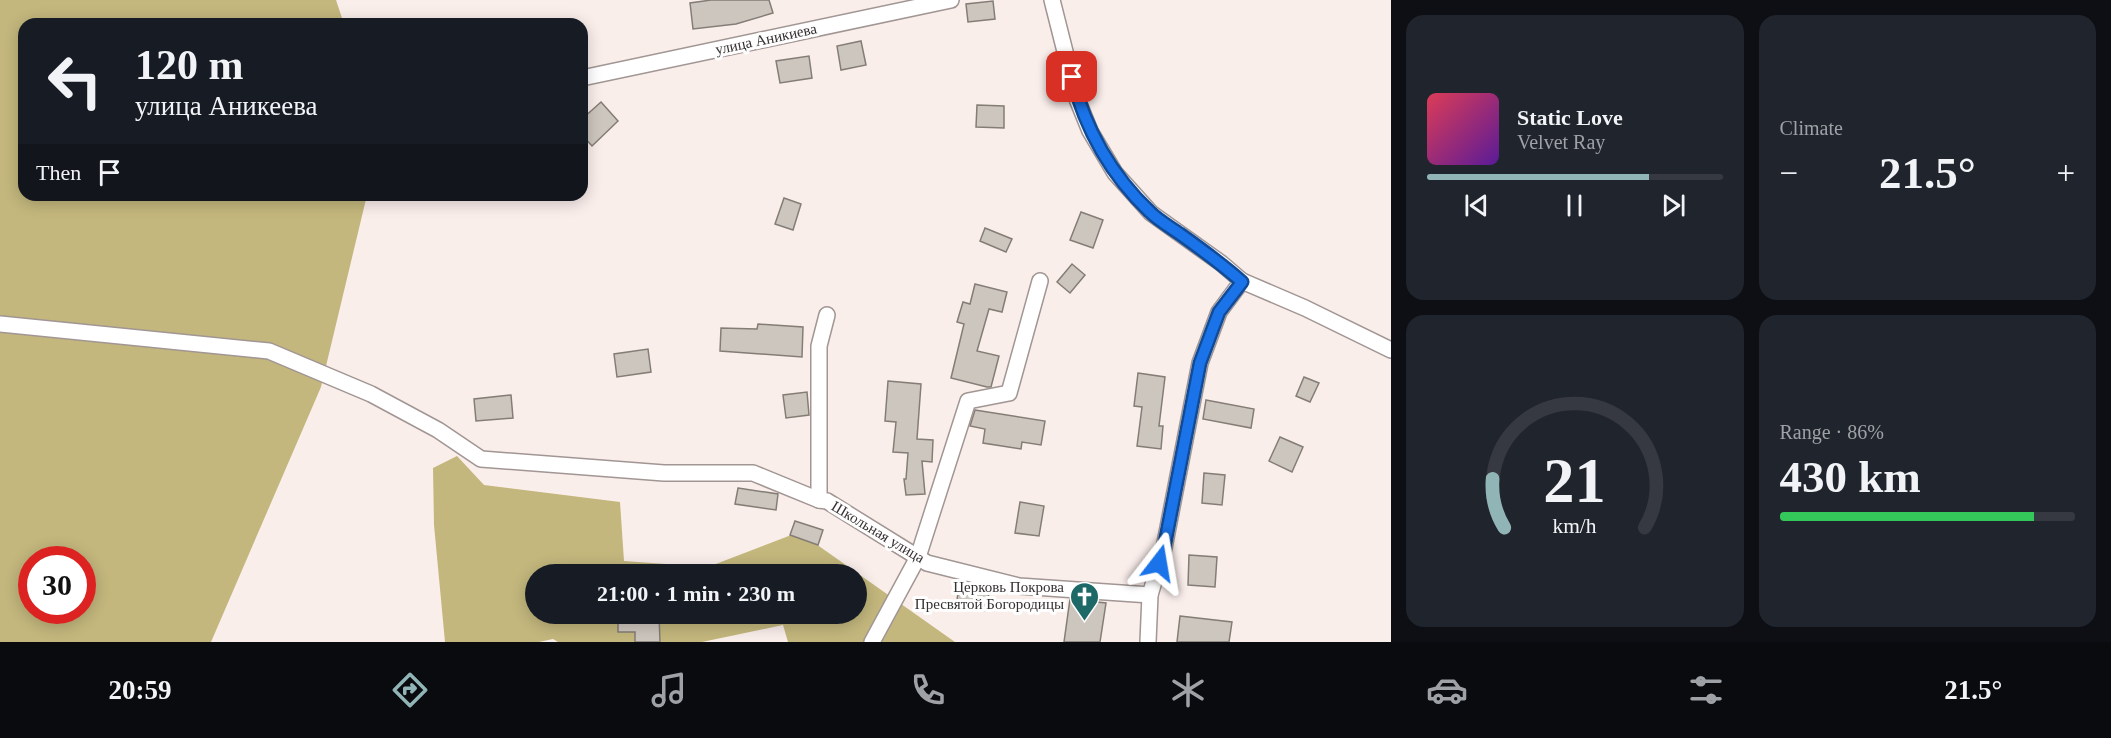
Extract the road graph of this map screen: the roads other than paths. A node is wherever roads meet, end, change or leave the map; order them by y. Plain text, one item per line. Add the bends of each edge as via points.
1 (951, 0) edge
2 (1054, 3) edge
3 (588, 77) edge
4 (1040, 281) dead end
5 (1242, 282) junction
6 (827, 315) dead end
7 (0, 324) edge
8 (1391, 350) edge
9 (819, 500) junction
10 (918, 558) junction
11 (1150, 595) junction
12 (872, 642) edge
13 (1148, 642) edge

1 - 3 street, улица Аникиева
2 - 5 street via 1077,99 1090,131 1115,173 1151,213
4 - 10 street via 1009,393 968,401
5 - 8 street
5 - 11 street via 1219,312 1200,363 1164,548
6 - 9 street via 819,346
7 - 9 street, Школьная улица via 269,351 371,394 438,430 481,459 664,473 753,473
9 - 10 street, Школьная улица via 827,501
10 - 11 street, Школьная улица via 1019,586
10 - 12 street
11 - 13 street

